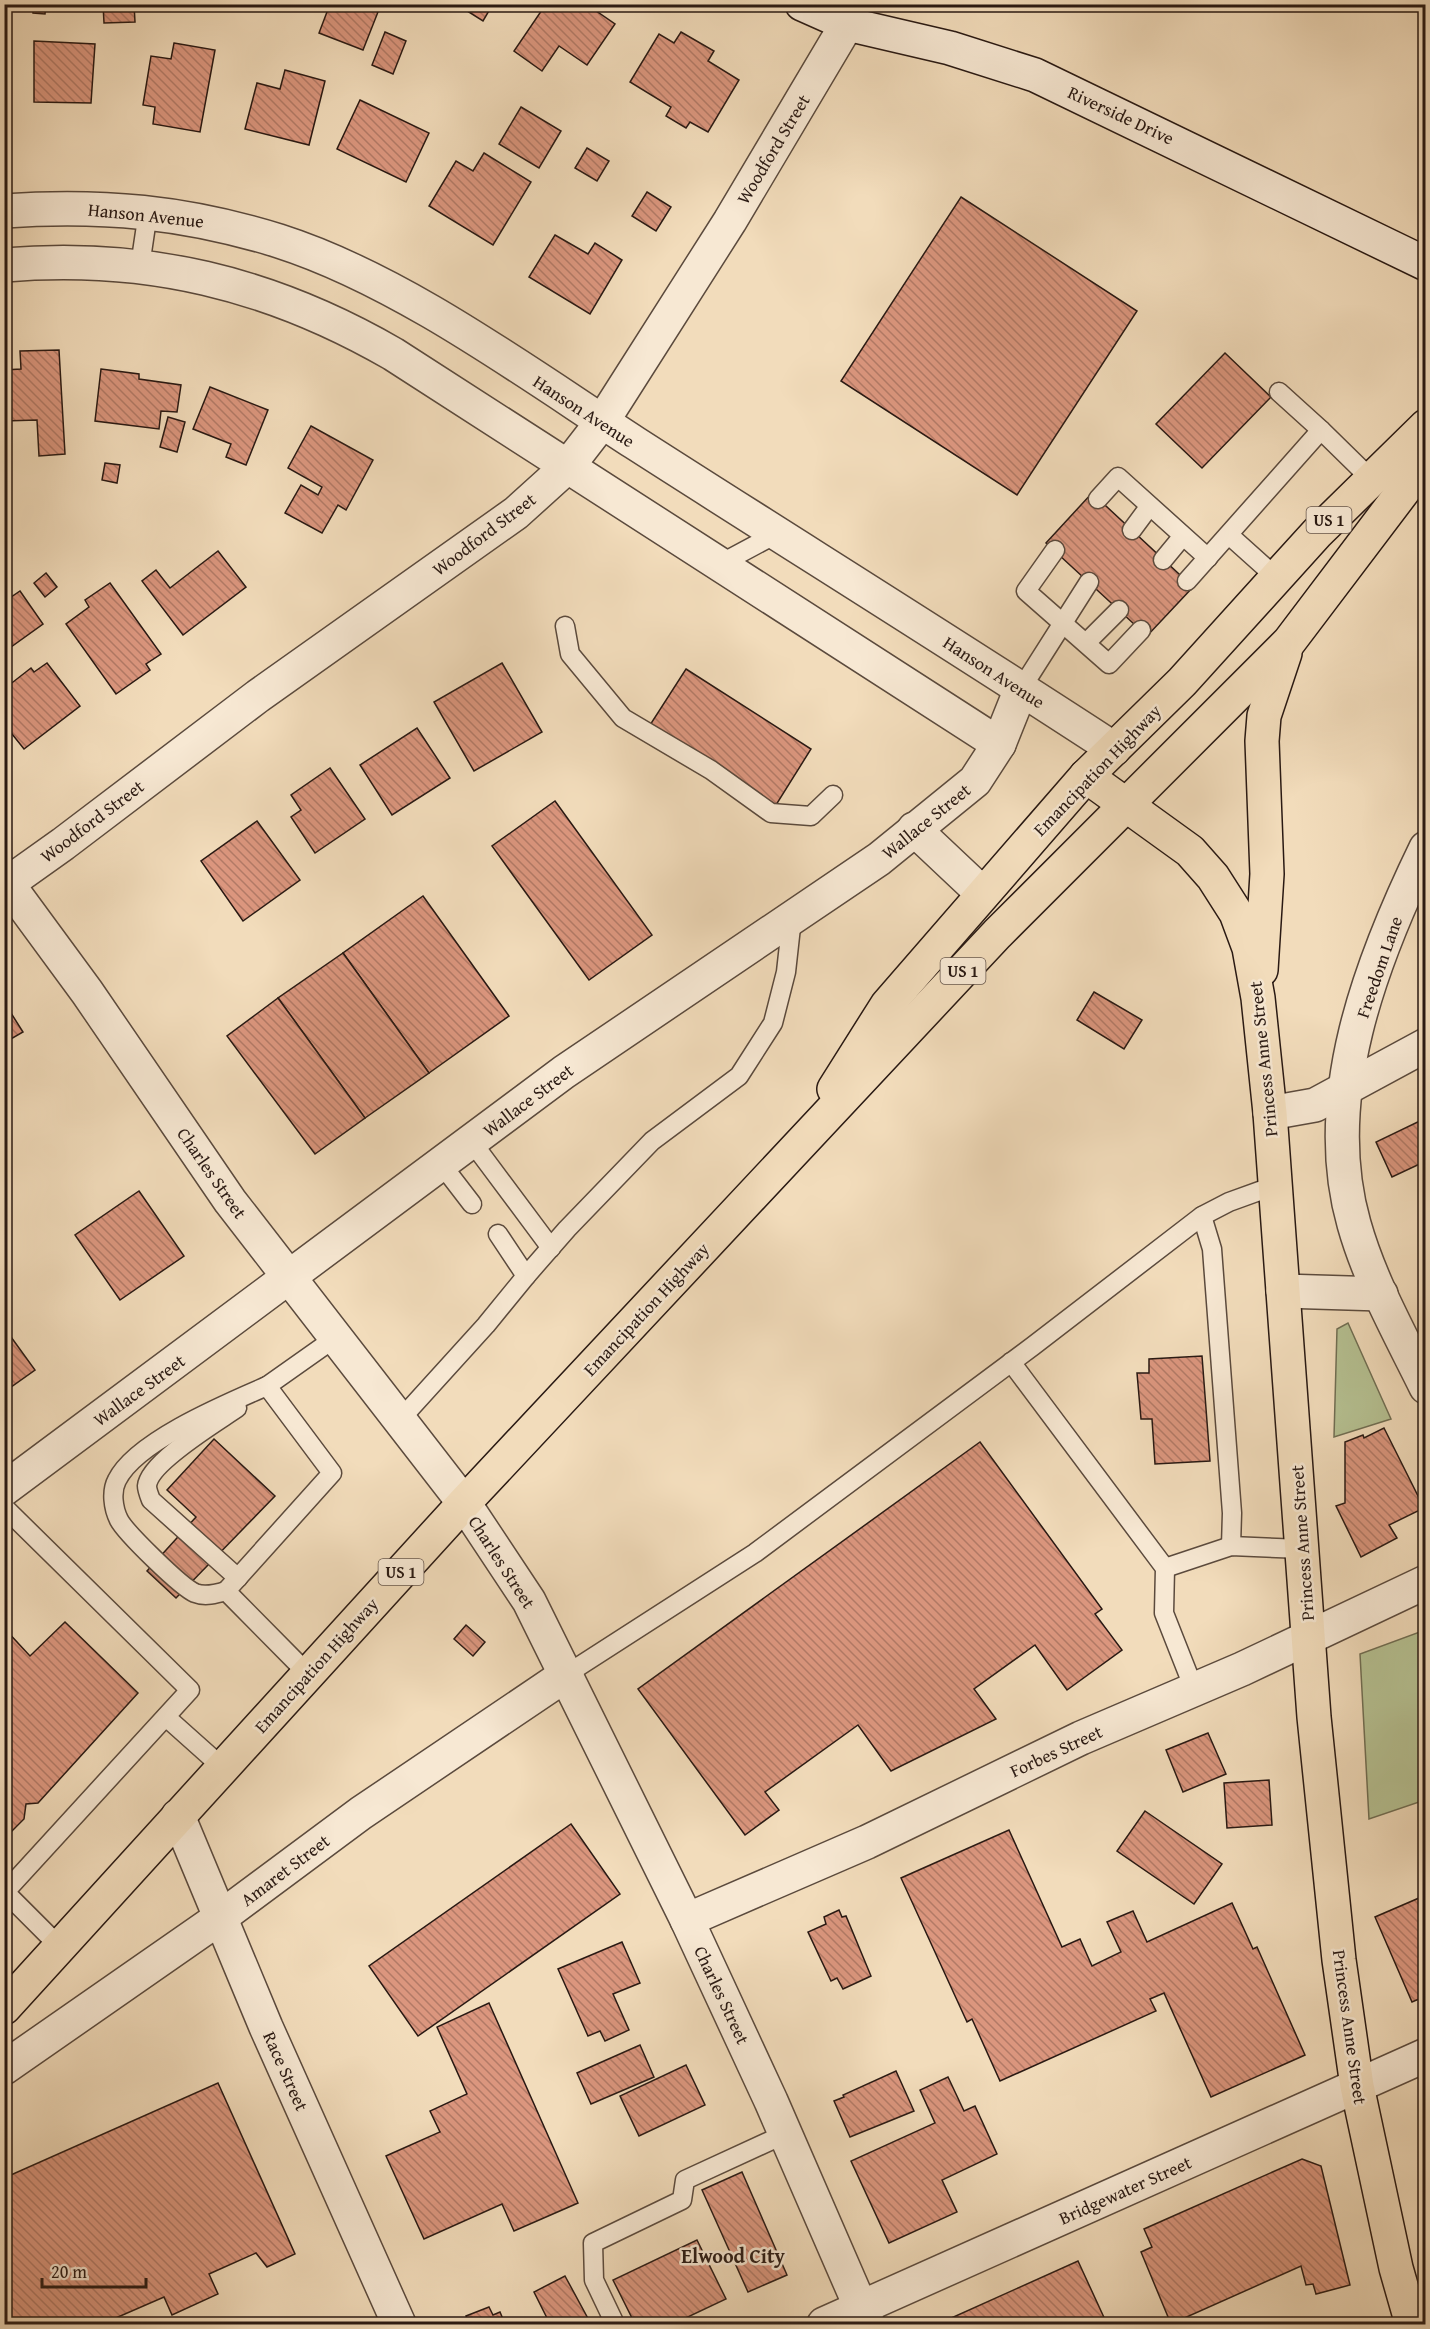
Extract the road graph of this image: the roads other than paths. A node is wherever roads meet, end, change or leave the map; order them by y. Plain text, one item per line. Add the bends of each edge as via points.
1 (802, 4) edge
2 (847, 24) junction
3 (4, 211) edge
4 (148, 212) junction
5 (1425, 264) edge
6 (4, 265) edge
7 (140, 266) junction
8 (1279, 392) dead end
9 (602, 422) junction
10 (1425, 426) edge
11 (1321, 430) junction
12 (1425, 460) edge
13 (568, 466) junction
14 (1370, 478) junction
15 (1098, 499) dead end
16 (1149, 507) junction
17 (1132, 530) dead end
18 (776, 534) junction
19 (1229, 535) junction
20 (1182, 537) junction
21 (1055, 550) dead end
22 (1208, 558) junction
23 (1163, 560) dead end
24 (720, 564) junction
25 (1277, 578) junction
26 (1187, 581) dead end
27 (1089, 582) dead end
28 (1119, 610) dead end
29 (1063, 625) junction
30 (566, 626) dead end
31 (1141, 630) dead end
32 (1289, 642) junction
33 (1086, 643) junction
34 (1021, 689) junction
35 (999, 744) junction
36 (1114, 749) junction
37 (1086, 776) junction
38 (833, 795) dead end
39 (1127, 804) junction
40 (914, 829) junction
41 (1425, 848) edge
42 (6, 883) edge
43 (983, 894) junction
44 (792, 918) junction
45 (1258, 998) junction
46 (1425, 1045) edge
47 (1344, 1090) junction
48 (1270, 1113) junction
49 (472, 1142) junction
50 (803, 1142) junction
51 (442, 1165) junction
52 (1276, 1185) junction
53 (472, 1204) dead end
54 (1202, 1216) junction
55 (498, 1234) dead end
56 (551, 1248) junction
57 (526, 1276) junction
58 (290, 1279) junction
59 (1283, 1292) junction
60 (1381, 1294) junction
61 (335, 1338) junction
62 (1011, 1362) junction
63 (267, 1386) junction
64 (1425, 1387) edge
65 (398, 1422) junction
66 (4, 1489) edge
67 (464, 1503) junction
68 (4, 1508) edge
69 (1231, 1546) junction
70 (1302, 1549) junction
71 (1165, 1568) junction
72 (1425, 1582) edge
73 (232, 1584) junction
74 (1309, 1637) junction
75 (308, 1674) junction
76 (567, 1674) junction
77 (1194, 1689) junction
78 (166, 1717) junction
79 (222, 1767) junction
80 (178, 1816) junction
81 (221, 1917) junction
82 (687, 1920) junction
83 (60, 1947) junction
84 (4, 2008) edge
85 (1425, 2055) edge
86 (4, 2068) edge
87 (1357, 2086) junction
88 (785, 2134) junction
89 (864, 2316) edge
90 (399, 2325) edge
91 (615, 2325) edge
92 (824, 2325) edge
93 (1412, 2325) edge

1 - 2 street, Riverside Drive
2 - 5 street, Riverside Drive via 950,48 1035,75
2 - 9 street, Woodford Street via 730,221
3 - 4 street, Hanson Avenue via 66,207
4 - 7 lane
4 - 9 street, Hanson Avenue via 207,221 273,239 360,275 442,320
6 - 7 street
7 - 13 street via 222,280 321,315 393,354
8 - 11 lane
9 - 13 street, Woodford Street
9 - 18 street, Hanson Avenue
10 - 14 main road, Emancipation Highway / US 1
11 - 14 lane
11 - 19 lane
12 - 32 main road, Emancipation Highway / US 1
13 - 24 street
13 - 42 street, Woodford Street via 516,513 258,696
14 - 25 main road, Emancipation Highway / US 1
15 - 16 lane via 1118,477
16 - 17 lane
16 - 20 lane
18 - 24 lane
18 - 34 street, Hanson Avenue
19 - 22 lane
19 - 25 lane
20 - 22 lane
20 - 23 lane
21 - 29 lane via 1026,591
22 - 26 lane
24 - 35 street
25 - 36 main road, Emancipation Highway / US 1
27 - 29 lane
28 - 33 lane
29 - 33 lane
29 - 34 lane
30 - 38 lane via 570,654 623,718 711,770 771,813 811,816
31 - 33 lane via 1109,664
32 - 39 main road, Emancipation Highway / US 1
32 - 45 main road via 1264,716 1267,874
34 - 35 street, Wallace Street
34 - 36 street, Hanson Avenue
35 - 40 street, Wallace Street via 975,780
36 - 37 main road, Emancipation Highway / US 1
37 - 39 main road
37 - 43 main road, Emancipation Highway / US 1
39 - 45 main road, Princess Anne Street via 1190,851 1213,877 1236,913 1249,948
39 - 50 main road, Emancipation Highway / US 1 via 997,934
40 - 43 street
40 - 44 street, Wallace Street via 879,859
41 - 47 street, Freedom Lane via 1380,956 1350,1053
42 - 58 street, Charles Street via 87,992 230,1201
43 - 50 main road, Emancipation Highway / US 1 via 887,1005
44 - 49 street, Wallace Street via 564,1072
44 - 56 lane via 786,972 773,1023 739,1076 652,1141
45 - 48 main road, Princess Anne Street
46 - 47 street
47 - 48 street via 1315,1105
47 - 60 street, Freedom Lane via 1343,1166 1351,1211 1367,1265
48 - 52 main road, Princess Anne Street
49 - 51 street, Wallace Street
49 - 56 lane
50 - 67 main road, Emancipation Highway / US 1
51 - 53 lane
51 - 58 street, Wallace Street
52 - 54 lane
52 - 59 main road, Princess Anne Street
54 - 62 lane
54 - 69 lane via 1212,1249 1232,1513
55 - 57 lane
56 - 57 lane
57 - 65 lane
58 - 61 street, Charles Street
58 - 66 street, Wallace Street
59 - 60 street
59 - 70 main road, Princess Anne Street
60 - 64 street, Freedom Lane
61 - 63 lane
61 - 65 street, Charles Street
62 - 71 lane
62 - 76 lane via 755,1552
63 - 73 lane via 332,1473
63 - 73 lane via 164,1461 147,1486 151,1500
63 - 73 lane via 190,1420 130,1462 115,1486 118,1519 136,1541 195,1593 215,1594
65 - 67 street, Charles Street
67 - 75 main road, Emancipation Highway / US 1
67 - 76 street, Charles Street via 529,1601
68 - 78 lane via 190,1690
69 - 70 lane
69 - 71 lane
70 - 74 main road, Princess Anne Street
71 - 77 lane via 1164,1613
72 - 74 street, Forbes Street
73 - 75 lane
74 - 77 street, Forbes Street
74 - 87 main road, Princess Anne Street via 1339,1960
75 - 79 main road, Emancipation Highway / US 1
76 - 81 street, Amaret Street via 361,1813
76 - 82 street, Charles Street
77 - 82 street, Forbes Street via 1080,1738 867,1842
78 - 79 lane
78 - 83 lane via 5,1892
79 - 80 main road, Emancipation Highway / US 1
80 - 81 street, Race Street
80 - 83 main road, Emancipation Highway / US 1
81 - 86 street, Amaret Street
81 - 90 street, Race Street
82 - 88 street, Charles Street
83 - 84 main road, Emancipation Highway / US 1
85 - 87 street, Bridgewater Street
87 - 89 street, Bridgewater Street
87 - 93 main road, Princess Anne Street
88 - 89 street, Charles Street
88 - 91 lane via 685,2180 682,2200 593,2243 594,2280
89 - 92 street, Bridgewater Street

